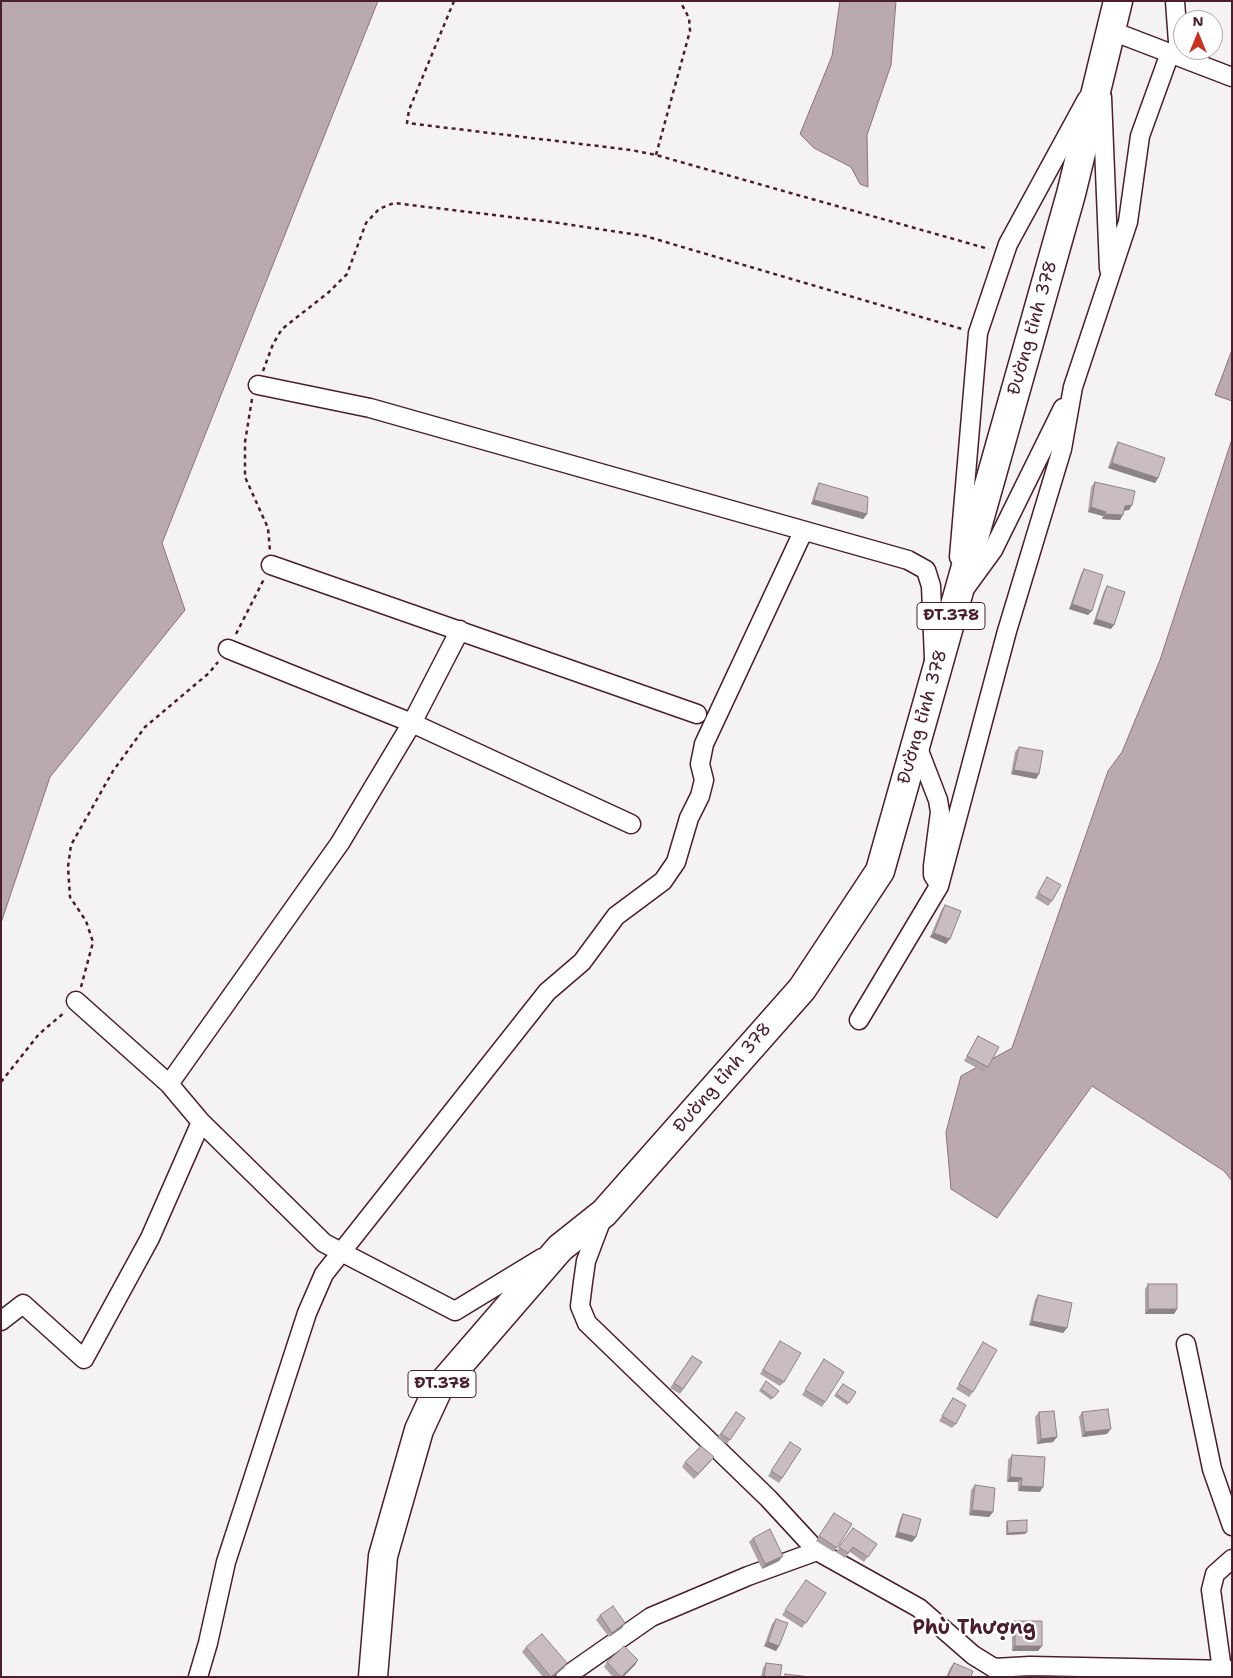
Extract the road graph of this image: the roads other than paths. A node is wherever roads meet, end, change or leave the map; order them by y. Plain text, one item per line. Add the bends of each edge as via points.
1 (1118, 1) edge
2 (1112, 31) junction
3 (1173, 55) edge
4 (1173, 57) edge
5 (1187, 60) edge
6 (1101, 72) junction
7 (1232, 77) edge
8 (1109, 282) junction
9 (258, 385) road end
10 (1073, 387) junction
11 (803, 532) junction
12 (271, 565) road end
13 (956, 601) junction
14 (460, 630) junction
15 (228, 648) road end
16 (935, 674) junction
17 (697, 714) dead end
18 (412, 723) junction
19 (916, 743) junction
20 (631, 824) dead end
21 (939, 886) junction
22 (76, 1001) road end
23 (860, 1020) dead end
24 (169, 1084) junction
25 (201, 1122) junction
26 (604, 1213) junction
27 (560, 1248) junction
28 (341, 1252) junction
29 (1, 1321) edge
30 (1186, 1344) dead end
31 (1232, 1526) edge
32 (817, 1551) junction
33 (1232, 1558) edge
34 (1227, 1670) edge
35 (993, 1672) edge
36 (198, 1677) edge
37 (373, 1677) edge
38 (565, 1677) edge

1 - 2 main road, Đường tỉnh 378 / ĐT.378
2 - 3 street
2 - 6 main road, Đường tỉnh 378 / ĐT.378
4 - 8 street via 1140,136 1128,222
5 - 7 street
6 - 8 street
6 - 13 main road, Đường tỉnh 378 / ĐT.378 via 1071,194
6 - 13 street via 1005,254 978,334
8 - 10 street
9 - 11 street via 370,408
10 - 13 street via 993,550
10 - 21 street via 1062,449 1007,632
11 - 16 street via 908,560 926,570 931,586
11 - 28 street via 704,744 700,764 704,780 676,862 663,881 616,916 582,962 547,992
12 - 14 street
13 - 16 main road, Đường tỉnh 378 / ĐT.378
14 - 17 street
14 - 18 street
15 - 18 street
16 - 19 main road, Đường tỉnh 378 / ĐT.378
18 - 20 street
18 - 24 street via 340,843
19 - 21 street via 940,812 932,866
19 - 26 main road, Đường tỉnh 378 / ĐT.378 via 880,871 802,989
21 - 23 street
22 - 24 street
24 - 25 street
25 - 28 street via 324,1243
25 - 29 street via 150,1238 84,1359 22,1304
26 - 27 main road, ĐT.378
26 - 32 street via 586,1261 580,1306 587,1323 768,1498
27 - 28 street via 455,1311
27 - 37 main road, ĐT.378 via 438,1389 419,1430 383,1556
28 - 36 street via 324,1274 304,1322 226,1562
30 - 31 street via 1212,1469
32 - 35 street via 919,1608
32 - 38 street via 651,1617
33 - 34 street via 1215,1574 1211,1590
34 - 35 street via 1030,1666

